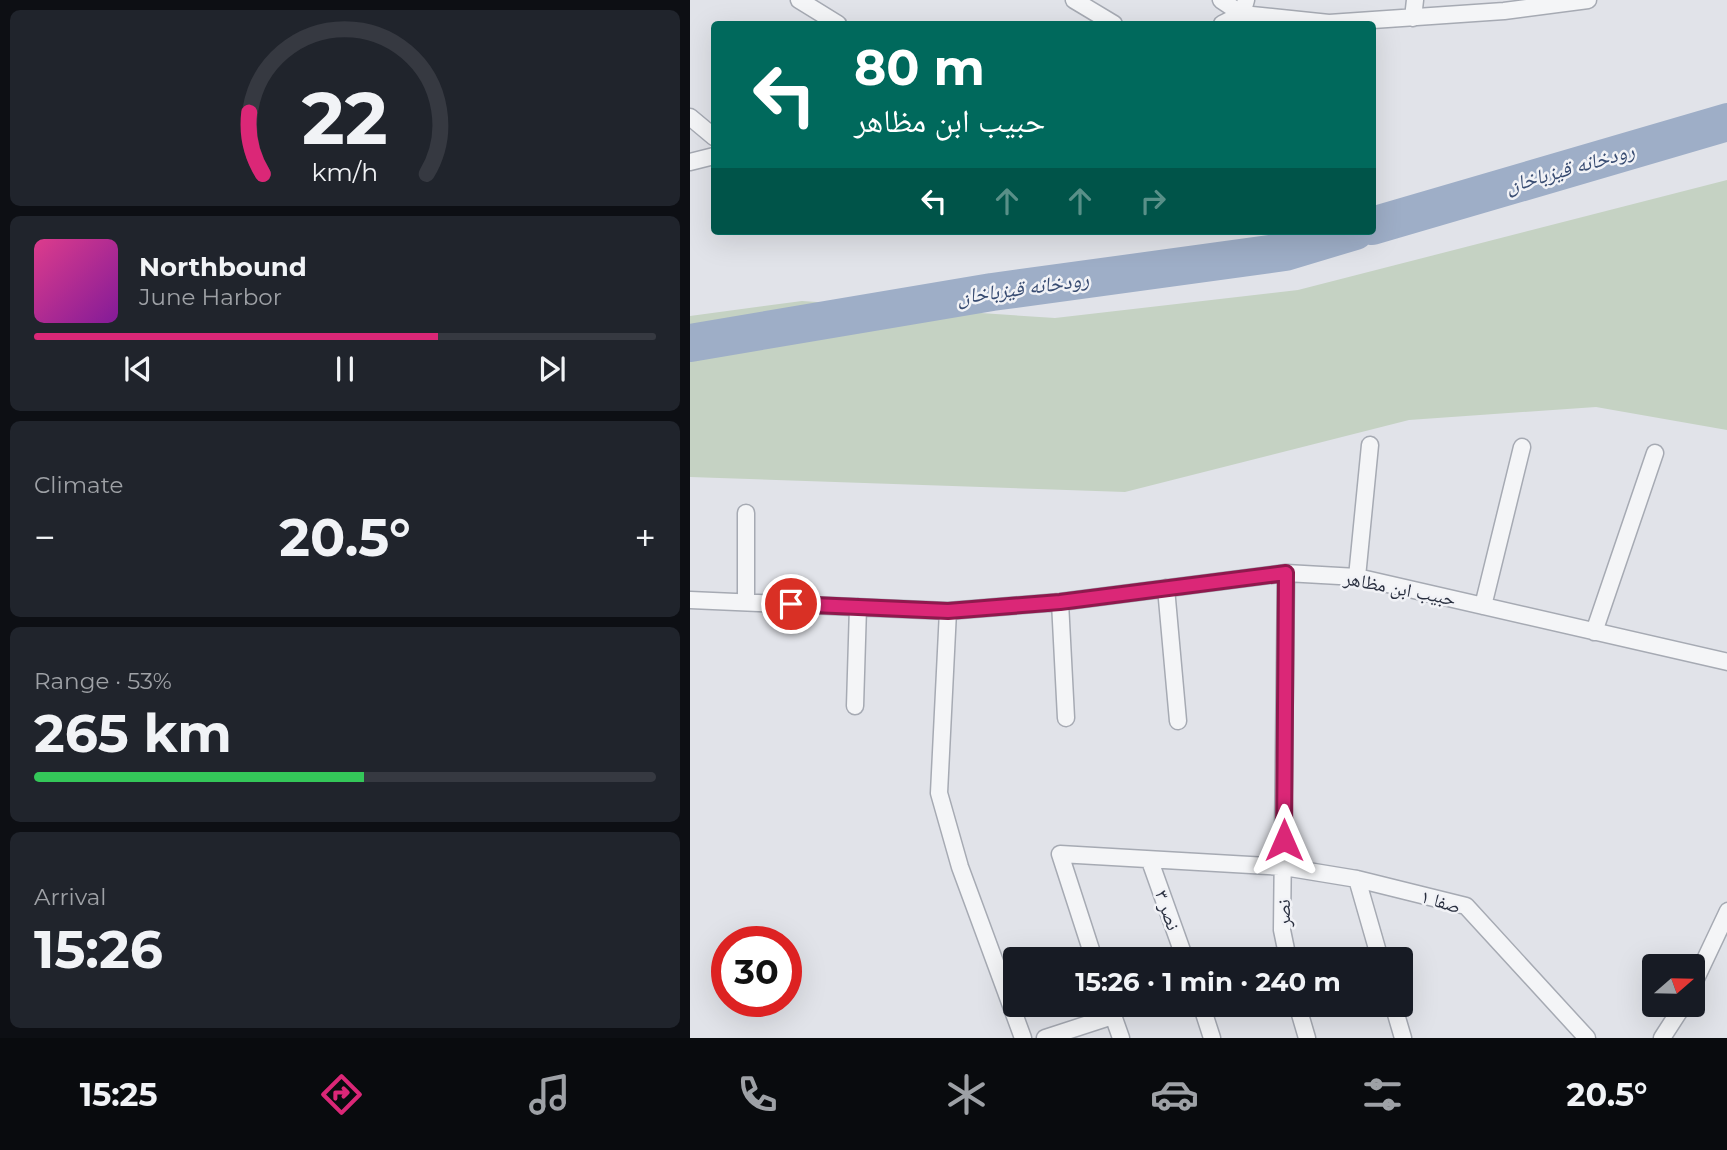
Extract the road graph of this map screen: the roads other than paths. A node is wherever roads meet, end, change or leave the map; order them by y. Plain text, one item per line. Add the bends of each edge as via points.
1 (799, 0) edge
2 (1074, 0) edge
3 (1221, 0) edge
4 (1414, 0) edge
5 (1588, 0) edge
6 (1244, 7) edge
7 (1413, 18) junction
8 (833, 21) edge
9 (1109, 21) edge
10 (1226, 21) edge
11 (1318, 21) edge
12 (1363, 21) edge
13 (690, 117) edge
14 (711, 134) edge
15 (711, 157) edge
16 (690, 162) edge
17 (1370, 445) dead end
18 (1522, 447) dead end
19 (1655, 453) dead end
20 (746, 513) dead end
21 (1286, 573) junction
22 (1357, 577) junction
23 (1167, 588) junction
24 (690, 600) edge
25 (746, 602) junction
26 (1060, 602) junction
27 (1483, 606) junction
28 (858, 607) junction
29 (948, 611) junction
30 (1594, 632) junction
31 (1728, 662) edge
32 (855, 706) dead end
33 (1066, 718) dead end
34 (1178, 721) dead end
35 (1150, 861) junction
36 (1284, 867) junction
37 (1357, 879) junction
38 (1728, 911) edge
39 (1090, 947) edge
40 (1181, 947) edge
41 (1285, 947) edge
42 (1377, 947) edge
43 (1705, 960) edge
44 (1094, 1017) edge
45 (1113, 1017) edge
46 (1205, 1017) edge
47 (1301, 1017) edge
48 (1397, 1017) edge
49 (1676, 1017) edge
50 (1023, 1038) edge
51 (1045, 1038) edge
52 (1120, 1038) edge
53 (1212, 1038) edge
54 (1307, 1038) edge
55 (1403, 1038) edge
56 (1587, 1038) edge
57 (1662, 1038) edge

1 - 8 street
2 - 9 street
3 - 6 street
4 - 7 street
5 - 7 street
6 - 10 street
6 - 11 street
7 - 12 street
13 - 14 street
15 - 16 street
17 - 22 street
18 - 27 street
19 - 30 street
20 - 25 street
21 - 22 street, حبیب ابن مظاهر
21 - 23 street, حبیب ابن مظاهر
21 - 36 street, نصر
22 - 27 street, حبیب ابن مظاهر
23 - 26 street, حبیب ابن مظاهر
23 - 34 street
24 - 25 street, حبیب ابن مظاهر
25 - 28 street, حبیب ابن مظاهر
26 - 29 street, حبیب ابن مظاهر
26 - 33 street
27 - 30 street, حبیب ابن مظاهر
28 - 29 street, حبیب ابن مظاهر
28 - 32 street
29 - 50 street via 939,793 960,867
30 - 31 street, حبیب ابن مظاهر
35 - 36 street, صفا ۱
35 - 39 street, صفا ۱ via 1060,855
35 - 40 street, نصر ۳
36 - 37 street, صفا ۱
36 - 41 street, نصر
37 - 42 street
37 - 56 street, صفا ۱ via 1466,906
38 - 43 street
44 - 51 street
45 - 52 street
46 - 53 street
47 - 54 street
48 - 55 street
49 - 57 street

